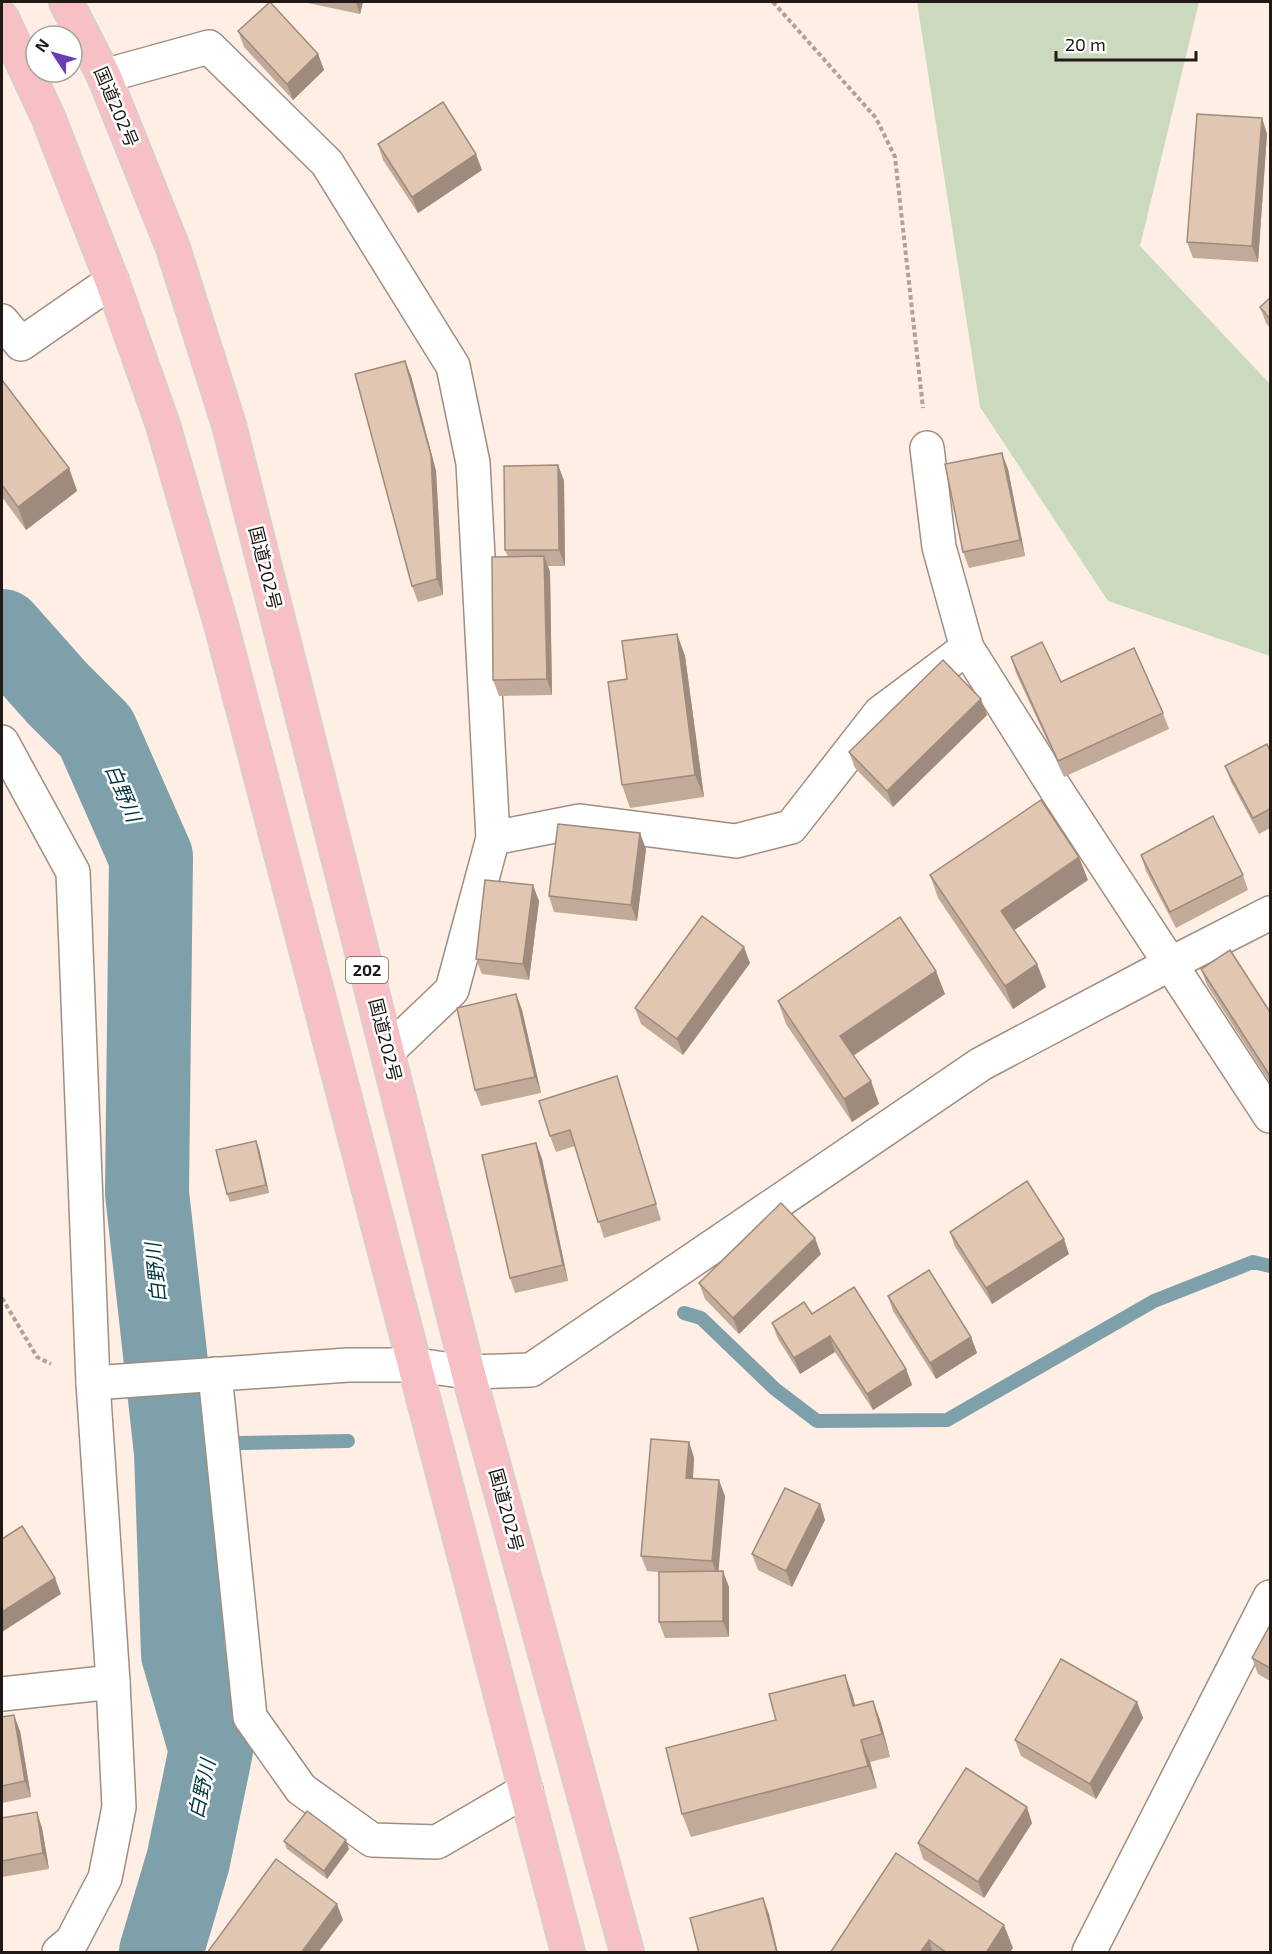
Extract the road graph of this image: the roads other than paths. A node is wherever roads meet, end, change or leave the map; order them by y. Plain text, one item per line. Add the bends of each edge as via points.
1 (66, 2) edge
2 (2, 18) edge
3 (104, 76) junction
4 (112, 281) junction
5 (2, 321) edge
6 (927, 448) road end
7 (967, 648) junction
8 (2, 742) edge
9 (493, 838) junction
10 (1270, 914) edge
11 (1172, 963) junction
12 (388, 1051) junction
13 (1270, 1116) edge
14 (416, 1365) junction
15 (468, 1372) junction
16 (93, 1383) junction
17 (216, 1388) junction
18 (1270, 1597) edge
19 (113, 1682) junction
20 (2, 1694) edge
21 (526, 1791) junction
22 (59, 1953) edge
23 (568, 1953) edge
24 (627, 1953) edge
25 (1089, 1953) edge

1 - 3 highway, 国道202号 / 202
2 - 4 highway via 48,117
3 - 9 street via 209,47 327,163 453,366 473,463
3 - 12 highway, 国道202号 / 202 via 173,248 229,425
4 - 5 street via 21,344
4 - 14 highway via 163,425 222,628
6 - 7 street via 939,547
7 - 9 street via 879,713 790,827 736,841 580,821
7 - 11 street
8 - 16 street via 73,873
9 - 12 street via 452,990
10 - 11 street
11 - 13 street
11 - 15 street via 981,1064 531,1370
12 - 15 highway, 国道202号 / 202
14 - 15 street
14 - 17 street via 348,1365
14 - 21 highway
15 - 24 highway, 国道202号 / 202
16 - 17 street
16 - 19 street
17 - 21 street via 250,1717 301,1789 372,1840 436,1842
18 - 25 street
19 - 20 street
19 - 22 street via 119,1807 105,1878 72,1941
21 - 23 highway

